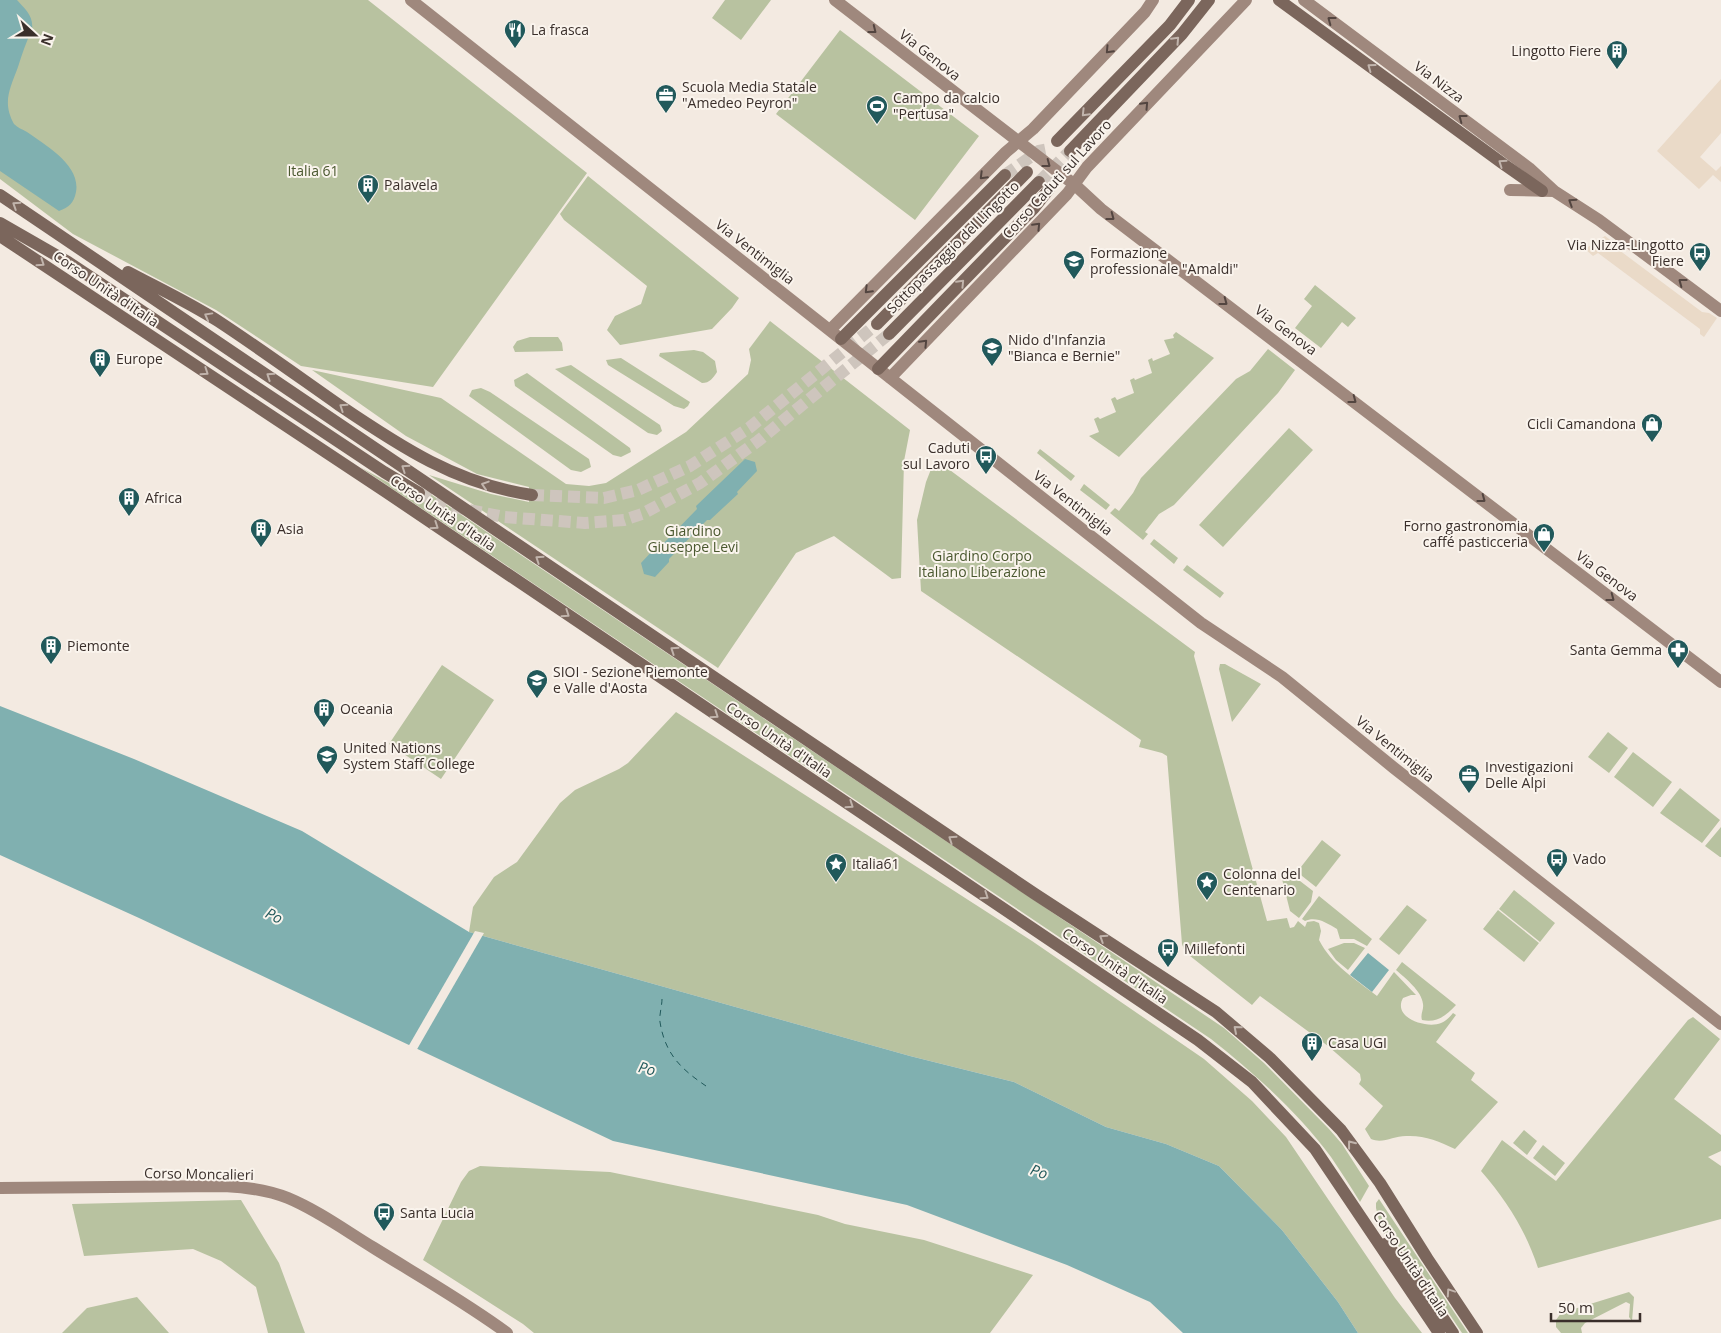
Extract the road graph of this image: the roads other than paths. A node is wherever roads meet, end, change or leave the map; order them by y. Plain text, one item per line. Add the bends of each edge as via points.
1 (410, 0) edge
2 (835, 0) edge
3 (1153, 0) edge
4 (1189, 0) edge
5 (1209, 0) edge
6 (1246, 0) edge
7 (1279, 0) edge
8 (1304, 0) edge
9 (1057, 141) tunnel mouth
10 (1019, 143) junction
11 (1070, 151) tunnel mouth
12 (1027, 172) tunnel mouth
13 (1005, 175) tunnel mouth
14 (1074, 185) junction
15 (1510, 190) dead end
16 (1548, 191) junction
17 (0, 195) edge
18 (0, 223) edge
19 (61, 235) junction
20 (0, 236) edge
21 (1721, 311) edge
22 (876, 324) tunnel mouth
23 (830, 330) junction
24 (889, 334) tunnel mouth
25 (841, 339) junction
26 (878, 369) junction
27 (890, 378) junction
28 (419, 493) tunnel mouth
29 (532, 495) tunnel mouth
30 (1721, 682) edge
31 (1721, 1024) edge
32 (0, 1188) edge
33 (1367, 1227) junction
34 (507, 1333) edge
35 (1439, 1333) edge
36 (1453, 1333) edge
37 (1477, 1333) edge

1 - 23 street, Via Ventimiglia
2 -> 10 street, Via Genova
3 -> 10 street
4 -> 9 main road via 1170,25
11 -> 5 main road via 1182,34
14 -> 6 street, Corso Caduti sul Lavoro via 1087,167
16 -> 7 main road via 1502,163
16 -> 8 street, Via Nizza via 1529,168
10 -> 14 street, Via Genova
10 -> 23 street via 999,159
12 - 22 main road, Sottopassaggio del Lingotto
13 - 25 main road
27 -> 14 street, Corso Caduti sul Lavoro
14 -> 30 street, Via Genova
15 - 16 street
21 -> 16 street, Via Nizza via 1599,220
19 -> 17 main road, Corso Unità d'Italia
18 - 28 main road, Corso Unità d'Italia via 68,262
29 -> 19 main road, Corso Unità d'Italia via 490,487 422,458 216,320
37 -> 19 main road, Corso Unità d'Italia via 1372,1171 1341,1130 1270,1058 1216,1012 1027,889
20 -> 33 main road, Corso Unità d'Italia via 394,497 1198,1040 1252,1082 1315,1148
23 - 25 street, Via Ventimiglia
26 -> 24 main road, Sottopassaggio del Lingotto via 1034,208 1044,186
25 - 26 street, Via Ventimiglia
26 - 27 street, Via Ventimiglia
27 - 31 street, Via Ventimiglia via 1201,622 1282,677
32 - 34 street, Corso Moncalieri via 224,1186 271,1192 318,1213
33 - 35 main road, Corso Unità d'Italia
33 - 36 main road via 1408,1266

